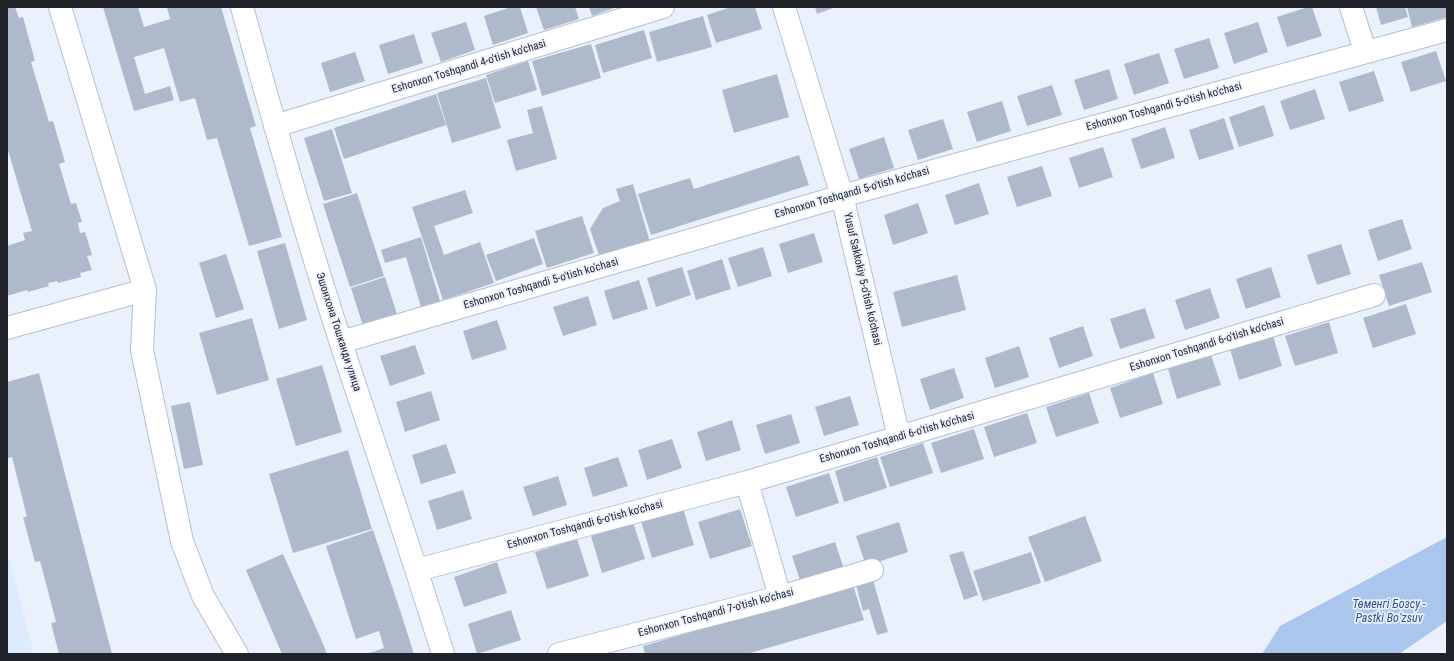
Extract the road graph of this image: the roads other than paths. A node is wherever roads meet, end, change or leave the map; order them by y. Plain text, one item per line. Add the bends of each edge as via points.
1 (60, 7) edge
2 (242, 7) edge
3 (663, 7) edge
4 (784, 7) edge
5 (1351, 7) edge
6 (1447, 30) edge
7 (1365, 51) junction
8 (275, 126) junction
9 (842, 196) junction
10 (145, 290) junction
11 (1374, 295) dead end
12 (7, 328) edge
13 (341, 342) junction
14 (899, 438) junction
15 (747, 482) junction
16 (417, 570) junction
17 (872, 570) dead end
18 (780, 597) junction
19 (237, 654) edge
20 (442, 654) edge
21 (559, 654) edge

1 - 10 street
2 - 8 street, Эшонхона Тошканди улица
3 - 8 street, Eshonxon Toshqandi 4-o'tish ko'chasi
4 - 9 street, Yusuf Sakkokiy 5-o'tish ko'chasi
5 - 7 street
6 - 7 street, Eshonxon Toshqandi 5-o'tish ko'chasi
7 - 9 street, Eshonxon Toshqandi 5-o'tish ko'chasi
8 - 13 street, Эшонхона Тошканди улица
9 - 13 street, Eshonxon Toshqandi 5-o'tish ko'chasi
9 - 14 street, Yusuf Sakkokiy 5-o'tish ko'chasi
10 - 12 street
10 - 19 street via 142,350 182,540 202,596
11 - 14 street, Eshonxon Toshqandi 6-o'tish ko'chasi
13 - 16 street, Эшонхона Тошканди улица
14 - 15 street, Eshonxon Toshqandi 6-o'tish ko'chasi
15 - 16 street, Eshonxon Toshqandi 6-o'tish ko'chasi
15 - 18 street
16 - 20 street, Эшонхона Тошканди улица
17 - 18 street, Eshonxon Toshqandi 7-o'tish ko'chasi
18 - 21 street, Eshonxon Toshqandi 7-o'tish ko'chasi

